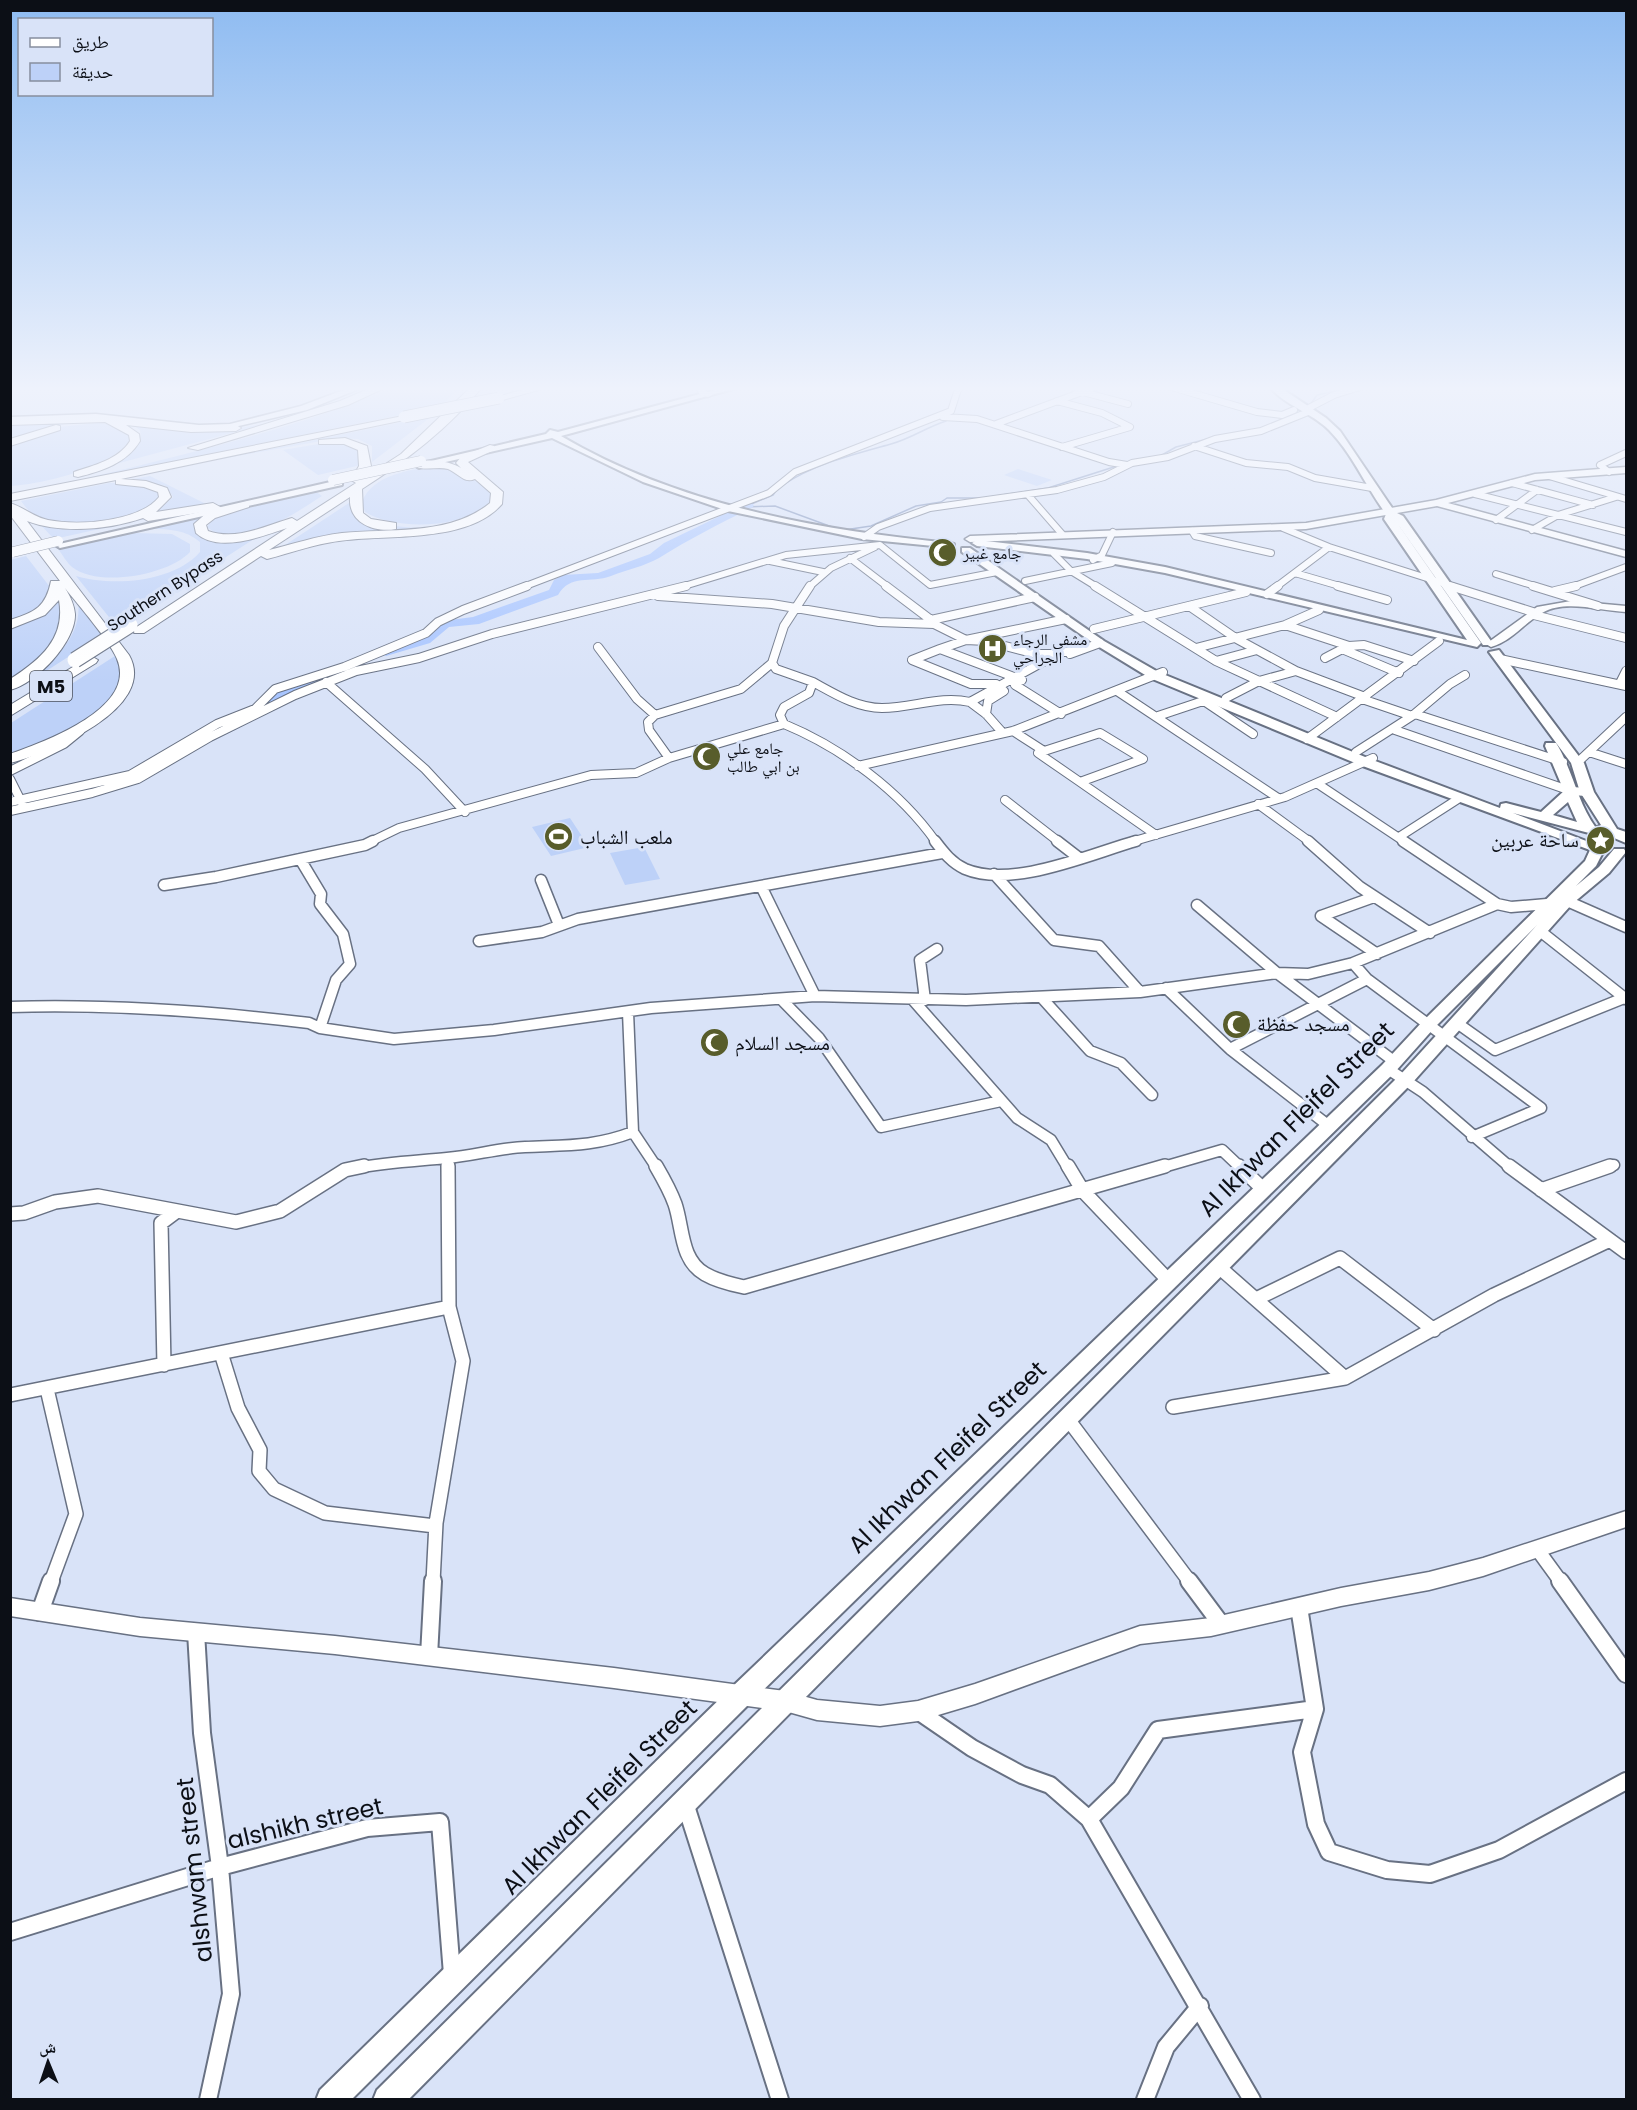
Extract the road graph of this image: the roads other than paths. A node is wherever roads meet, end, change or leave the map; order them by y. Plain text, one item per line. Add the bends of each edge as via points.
1 (54, 484) edge
2 (71, 484) edge
3 (104, 484) edge
4 (149, 484) edge
5 (326, 484) edge
6 (326, 484) edge
7 (480, 484) edge
8 (489, 484) edge
9 (664, 484) edge
10 (779, 484) edge
11 (1072, 484) edge
12 (1352, 484) edge
13 (1370, 484) edge
14 (1507, 484) edge
15 (1517, 484) edge
16 (1576, 484) edge
17 (357, 485) junction
18 (1372, 488) junction
19 (1537, 490) junction
20 (10, 492) edge
21 (31, 492) junction
22 (1475, 494) junction
23 (1028, 495) junction
24 (1616, 497) junction
25 (1626, 499) edge
26 (1437, 503) junction
27 (245, 504) joint
28 (1520, 505) junction
29 (1593, 505) junction
30 (734, 506) junction
31 (213, 511) junction
32 (1391, 513) junction
33 (1558, 515) junction
34 (13, 518) edge
35 (1496, 520) junction
36 (292, 522) junction
37 (108, 523) junction
38 (431, 527) junction
39 (1283, 528) junction
40 (1532, 530) junction
41 (1192, 531) junction
42 (1113, 532) junction
43 (1626, 532) edge
44 (1062, 534) junction
45 (866, 536) junction
46 (882, 542) junction
47 (952, 543) junction
48 (973, 545) junction
49 (1329, 547) junction
50 (1271, 553) dead end
51 (13, 554) edge
52 (1054, 554) junction
53 (1626, 554) edge
54 (850, 558) junction
55 (1094, 558) junction
56 (766, 560) junction
57 (1112, 563) junction
58 (242, 564) junction
59 (1626, 567) edge
60 (1071, 571) junction
61 (823, 572) junction
62 (997, 572) junction
63 (1295, 573) junction
64 (1496, 574) dead end
65 (1430, 579) junction
66 (1025, 582) junction
67 (1442, 582) junction
68 (58, 587) junction
69 (1246, 592) junction
70 (1552, 592) junction
71 (1262, 594) junction
72 (651, 596) junction
73 (1035, 597) junction
74 (1387, 600) dead end
75 (1189, 606) junction
76 (1601, 607) junction
77 (792, 609) junction
78 (1626, 609) edge
79 (1319, 610) junction
80 (1535, 614) junction
81 (1144, 618) junction
82 (1066, 619) junction
83 (933, 622) junction
84 (10, 625) edge
85 (1285, 625) junction
86 (134, 627) junction
87 (1094, 629) junction
88 (1626, 638) edge
89 (1237, 639) junction
90 (966, 640) junction
91 (1439, 641) junction
92 (1100, 643) junction
93 (598, 647) dead end
94 (940, 648) junction
95 (1196, 648) junction
96 (1346, 648) junction
97 (1484, 649) junction
98 (1257, 650) junction
99 (1074, 652) junction
100 (1057, 654) junction
101 (1324, 658) dead end
102 (1216, 661) junction
103 (1414, 661) junction
104 (772, 663) junction
105 (344, 667) junction
106 (1626, 670) edge
107 (356, 671) junction
108 (1296, 671) junction
109 (1158, 673) junction
110 (1399, 673) junction
111 (1466, 675) dead end
112 (1017, 681) junction
113 (1259, 681) junction
114 (326, 682) junction
115 (813, 682) junction
116 (1003, 683) junction
117 (1623, 684) edge
118 (10, 686) edge
119 (1117, 691) junction
120 (1226, 698) junction
121 (1363, 698) junction
122 (1207, 700) junction
123 (10, 701) edge
124 (970, 702) junction
125 (10, 712) edge
126 (986, 714) junction
127 (1061, 714) junction
128 (655, 715) junction
129 (1414, 715) junction
130 (1158, 716) junction
131 (1337, 717) junction
132 (1626, 717) edge
133 (784, 724) junction
134 (82, 728) junction
135 (1013, 730) junction
136 (1395, 730) junction
137 (1002, 732) junction
138 (1253, 734) dead end
139 (1311, 736) junction
140 (1044, 751) junction
141 (1588, 752) junction
142 (1361, 757) junction
143 (669, 758) junction
144 (10, 759) edge
145 (1563, 762) junction
146 (1577, 763) junction
147 (1626, 764) edge
148 (858, 765) junction
149 (10, 771) edge
150 (10, 779) edge
151 (1079, 782) junction
152 (1318, 784) junction
153 (1571, 791) junction
154 (1587, 792) junction
155 (1278, 798) junction
156 (1458, 799) junction
157 (1005, 800) dead end
158 (18, 804) edge
159 (1258, 804) junction
160 (10, 811) edge
161 (465, 812) junction
162 (1545, 816) junction
163 (1589, 829) junction
164 (1156, 835) junction
165 (1399, 837) junction
166 (1622, 842) edge
167 (1593, 848) junction
168 (942, 853) junction
169 (1079, 858) junction
170 (300, 859) junction
171 (994, 874) junction
172 (541, 880) dead end
173 (164, 885) dead end
174 (760, 886) junction
175 (1374, 897) junction
176 (1557, 903) junction
177 (1497, 904) junction
178 (1197, 905) dead end
179 (559, 925) junction
180 (1626, 927) edge
181 (1540, 931) junction
182 (1430, 933) junction
183 (479, 940) dead end
184 (937, 949) dead end
185 (1377, 954) junction
186 (1353, 963) junction
187 (1277, 973) junction
188 (1367, 979) junction
189 (1166, 988) junction
190 (1140, 992) junction
191 (815, 996) junction
192 (1042, 998) junction
193 (782, 999) junction
194 (1625, 999) edge
195 (913, 1000) junction
196 (925, 1000) junction
197 (1318, 1004) junction
198 (10, 1007) edge
199 (628, 1012) junction
200 (320, 1028) junction
201 (1443, 1028) junction
202 (1230, 1049) junction
203 (1397, 1070) junction
204 (1152, 1095) dead end
205 (1001, 1101) junction
206 (1329, 1126) junction
207 (633, 1132) junction
208 (1472, 1137) junction
209 (448, 1158) junction
210 (1614, 1165) dead end
211 (1263, 1189) junction
212 (1540, 1190) junction
213 (1083, 1191) junction
214 (177, 1211) junction
215 (10, 1214) edge
216 (1610, 1240) junction
217 (1626, 1252) edge
218 (1218, 1267) junction
219 (1169, 1281) junction
220 (1256, 1299) junction
221 (449, 1307) junction
222 (1434, 1330) junction
223 (221, 1353) junction
224 (164, 1365) junction
225 (1345, 1378) junction
226 (47, 1389) junction
227 (10, 1395) edge
228 (1173, 1407) dead end
229 (1067, 1418) junction
230 (1626, 1519) edge
231 (435, 1526) junction
232 (1537, 1549) junction
233 (10, 1607) edge
234 (1299, 1607) junction
235 (40, 1611) junction
236 (1221, 1624) junction
237 (196, 1632) junction
238 (429, 1656) junction
239 (1626, 1674) edge
240 (740, 1696) junction
241 (785, 1701) junction
242 (1315, 1709) junction
243 (918, 1711) junction
244 (1626, 1781) edge
245 (685, 1801) junction
246 (1089, 1819) junction
247 (220, 1867) junction
248 (10, 1932) edge
249 (453, 1979) junction
250 (1200, 2006) junction
251 (776, 2098) edge
252 (208, 2100) edge
253 (330, 2100) edge
254 (387, 2100) edge
255 (1145, 2100) edge
256 (1252, 2100) edge

1 - 21 highway
2 - 21 highway
3 - 21 highway
4 - 37 highway via 165,494 164,501 155,508
5 - 27 main road
6 - 31 main road
7 - 38 highway via 490,496 477,513
8 - 38 highway via 498,497 488,511 469,520
9 - 30 main road
10 - 30 street
11 - 23 street
12 - 18 street
13 - 18 main road
14 - 22 street
15 - 19 street
16 - 24 street
17 - 36 highway, Southern Bypass / M5
17 - 38 highway via 355,511 367,521 394,527
17 - 58 highway, Southern Bypass / M5
18 - 32 main road
19 - 28 street
19 - 29 street
20 - 21 highway
21 - 34 highway
22 - 26 street
22 - 28 street
23 - 44 street
23 - 45 street via 930,508 878,527
24 - 25 street
24 - 29 street
26 - 32 street
26 - 35 street
27 - 31 highway
28 - 33 street
28 - 35 street
29 - 33 street
30 - 45 main road
30 - 105 street via 463,610 438,622 426,633
31 - 36 highway via 199,530 221,538 259,534
31 - 37 highway
31 - 51 main road, bridge
32 - 39 street
32 - 65 main road via 1389,519
32 - 67 main road
33 - 40 street
33 - 43 street
34 - 37 highway via 51,524
34 - 68 highway
34 - 134 highway via 126,663 127,680 121,694
35 - 40 street
36 - 86 highway, Southern Bypass / M5
38 - 58 highway via 328,539
39 - 41 street
39 - 49 street
40 - 53 street
41 - 42 street
41 - 50 street via 1195,537
42 - 44 street
42 - 55 street via 1102,555
44 - 48 street
45 - 46 main road
45 - 47 main road
46 - 47 main road
46 - 54 street
46 - 56 street
46 - 62 street via 930,585
47 - 48 main road
48 - 52 main road
48 - 55 main road
48 - 62 main road
48 - 66 main road
49 - 63 street
49 - 65 street
52 - 55 main road
52 - 60 street
54 - 61 street
54 - 83 street
55 - 57 main road
55 - 71 main road via 1177,572
56 - 61 street
56 - 72 street
57 - 60 street
57 - 69 main road
58 - 86 highway, Southern Bypass / M5
59 - 70 street
60 - 66 street
60 - 81 street
61 - 77 street
62 - 73 main road
63 - 71 street
63 - 74 street
64 - 70 street
65 - 67 street
65 - 97 main road
66 - 87 main road
67 - 80 street
67 - 97 main road
68 - 84 highway via 55,599 45,610
68 - 118 highway via 70,610 65,632 43,661
69 - 71 main road
69 - 75 street
70 - 76 street
71 - 79 main road
71 - 97 main road
72 - 77 street via 772,604
72 - 107 street
73 - 82 main road
73 - 83 street
75 - 81 street
75 - 89 street
76 - 78 street
76 - 80 street via 1553,606
77 - 83 street via 879,622
77 - 104 street
79 - 85 street
79 - 91 main road
80 - 88 street
80 - 97 street
81 - 87 street
81 - 95 street
82 - 90 street
82 - 92 main road
83 - 90 street
85 - 89 street
85 - 96 street
86 - 123 highway, Southern Bypass / M5, bridge
86 - 125 highway, Southern Bypass / M5
87 - 109 main road
89 - 95 street
89 - 98 street
90 - 94 street
90 - 100 street via 1036,654
91 - 97 main road
91 - 103 street
92 - 99 street
92 - 109 main road
93 - 128 street via 637,699
94 - 112 street
94 - 116 street via 912,660 971,684
95 - 102 street
96 - 101 street
96 - 103 street via 1364,645
96 - 110 street
97 - 117 street
97 - 145 main road
97 - 146 main road
98 - 102 street
98 - 108 street
99 - 100 street
99 - 112 street
100 - 112 street
102 - 113 street
103 - 110 street
104 - 115 street via 776,669
104 - 128 street via 741,689
105 - 107 street
105 - 158 street via 275,689 255,709 217,724 129,775
106 - 117 street
107 - 114 street
108 - 113 street
108 - 121 street
109 - 119 street
109 - 120 main road
109 - 122 main road
110 - 121 street
111 - 129 street via 1442,689 1437,698
112 - 116 street
112 - 126 street via 988,702
112 - 127 street
113 - 120 street
113 - 131 street
114 - 158 street via 210,737 138,779 92,794
114 - 161 street via 425,769
115 - 124 street via 864,706 902,706 957,698
115 - 133 street via 809,693 784,707 780,715
116 - 124 street
119 - 127 street
119 - 130 street
120 - 139 main road
121 - 129 street
121 - 131 street
122 - 130 street
122 - 138 street
122 - 139 main road
124 - 126 street
126 - 137 street
127 - 135 street
128 - 143 street via 648,722 650,730
129 - 136 street
129 - 145 street
130 - 155 street
131 - 139 street
132 - 141 street
133 - 143 street
133 - 148 street
134 - 144 highway
134 - 149 street via 64,744
135 - 137 street
135 - 140 street
136 - 142 street
136 - 153 street
137 - 148 street
139 - 142 main road
140 - 151 street via 1038,753
140 - 151 street via 1100,734 1143,759
141 - 146 street
141 - 147 street
142 - 152 street via 1340,774
142 - 156 main road
142 - 162 main road via 1499,806
143 - 161 street via 636,773 591,775
145 - 153 main road
146 - 154 main road
148 - 168 street via 927,830
150 - 158 street
151 - 164 street
152 - 155 street
152 - 165 street
153 - 154 street
153 - 162 main road
153 - 163 main road via 1578,815
154 - 166 main road
155 - 159 street
156 - 165 street
156 - 167 main road
157 - 169 street
158 - 160 street
159 - 164 street
159 - 175 street via 1295,829
161 - 170 street via 399,828 365,845
162 - 163 main road
163 - 166 main road
163 - 167 main road via 1580,837
164 - 169 street
165 - 177 street
166 - 167 main road
166 - 176 main road, Al Ikhwan Fleifel Street via 1604,870
167 - 176 main road, Al Ikhwan Fleifel Street via 1591,863
168 - 171 street via 977,874
168 - 174 street
169 - 171 street
170 - 173 street
170 - 200 street via 321,894 320,904 343,934 350,964 336,980
171 - 190 street via 1054,940 1099,946
172 - 179 street
174 - 179 street
174 - 191 street
175 - 182 street
175 - 185 street via 1322,916
176 - 177 street via 1511,907
176 - 180 street
176 - 181 main road, Al Ikhwan Fleifel Street
176 - 201 main road, Al Ikhwan Fleifel Street
177 - 182 street
178 - 187 street
179 - 183 street via 542,932
181 - 194 street
181 - 201 main road, Al Ikhwan Fleifel Street
182 - 185 street
184 - 196 street via 920,960
185 - 186 street
186 - 187 street via 1308,974
186 - 188 street
187 - 189 street
187 - 197 street
188 - 197 street
188 - 201 street
189 - 190 street
189 - 202 street
190 - 192 street
191 - 193 street
191 - 195 street
192 - 196 street
192 - 204 street via 1090,1051 1121,1063
193 - 199 street
193 - 205 street via 819,1038 881,1127
194 - 201 street via 1495,1050
195 - 196 street
195 - 205 street
197 - 202 street
197 - 203 street
198 - 200 street via 161,1008 233,1013 309,1023
199 - 200 street via 394,1039
199 - 207 street
201 - 203 main road, Al Ikhwan Fleifel Street
201 - 208 street via 1541,1108
202 - 206 street
203 - 206 main road, Al Ikhwan Fleifel Street
203 - 208 street
203 - 218 main road, Al Ikhwan Fleifel Street
205 - 213 street via 1017,1118 1051,1140
206 - 211 main road, Al Ikhwan Fleifel Street
207 - 209 street via 578,1147 523,1148
207 - 213 street via 669,1188 685,1250 699,1272 720,1283 744,1287
208 - 212 street
209 - 214 street via 391,1161 345,1170 280,1211 236,1222
209 - 221 street
210 - 212 street
211 - 213 street via 1222,1150
211 - 219 main road, Al Ikhwan Fleifel Street
212 - 216 street
213 - 219 street
214 - 215 street via 98,1196
214 - 224 street via 161,1222
216 - 217 street
216 - 222 street via 1494,1295
218 - 220 street
218 - 229 main road, Al Ikhwan Fleifel Street
219 - 240 main road, Al Ikhwan Fleifel Street
220 - 222 street via 1340,1258
220 - 225 street
221 - 223 street
221 - 231 street via 463,1361
222 - 225 street
223 - 224 street
223 - 231 street via 238,1408 260,1450 259,1470 274,1489 325,1513
224 - 226 street
225 - 228 street
226 - 227 street
226 - 235 street via 76,1514
229 - 236 street
229 - 241 main road, Al Ikhwan Fleifel Street
230 - 232 street
231 - 238 street
232 - 234 street via 1429,1581
232 - 239 street
233 - 235 street
234 - 236 street
234 - 242 street
235 - 237 street
236 - 243 street via 1140,1635
237 - 238 street
237 - 247 street, alshwam street via 202,1733
238 - 240 street
240 - 241 street
240 - 249 main road, Al Ikhwan Fleifel Street
241 - 243 street via 817,1710 879,1716
241 - 245 main road, Al Ikhwan Fleifel Street
242 - 244 street via 1302,1752 1316,1824 1329,1852 1377,1868 1424,1875 1468,1862 1520,1842
242 - 246 street via 1158,1730 1120,1788
243 - 246 street via 972,1748 1050,1785
245 - 251 street
245 - 254 main road, Al Ikhwan Fleifel Street
246 - 250 street
247 - 248 street, alshikh street
247 - 249 street, alshikh street via 367,1828 440,1822
247 - 252 street, alshwam street via 231,1994
249 - 253 main road, Al Ikhwan Fleifel Street
250 - 255 street via 1166,2047
250 - 256 street

